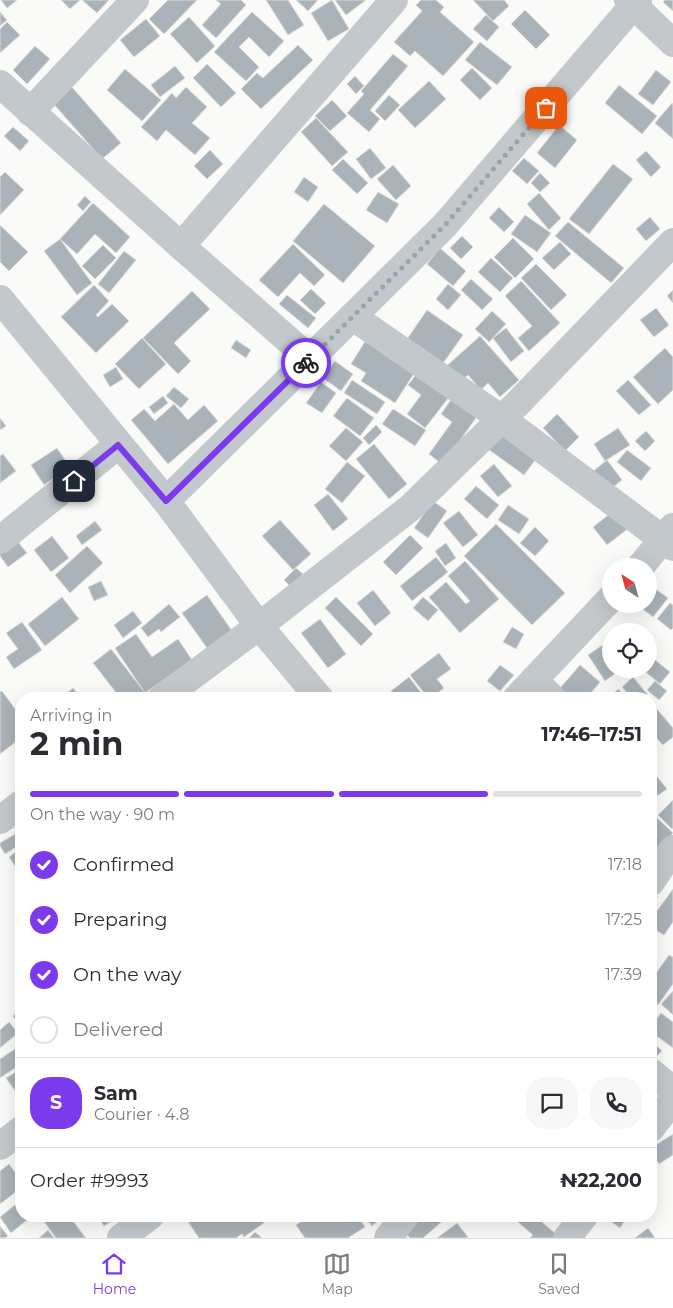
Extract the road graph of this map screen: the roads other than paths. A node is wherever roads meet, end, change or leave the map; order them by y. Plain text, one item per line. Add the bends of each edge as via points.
1 (136, 0) edge
2 (394, 0) edge
3 (633, 2) edge
4 (673, 43) edge
5 (11, 101) edge
6 (673, 242) edge
7 (181, 246) junction
8 (2, 303) edge
9 (352, 317) junction
10 (310, 359) junction
11 (502, 419) junction
12 (118, 445) junction
13 (166, 501) junction
14 (670, 538) edge
15 (0, 540) edge
16 (649, 558) edge
17 (602, 608) edge
18 (259, 626) junction
19 (525, 689) edge
20 (170, 692) edge
21 (314, 692) edge
22 (15, 809) edge
23 (0, 820) edge
24 (673, 849) edge
25 (657, 873) edge
26 (657, 1077) edge
27 (673, 1090) edge
28 (673, 1100) edge
29 (657, 1120) edge
30 (142, 1222) edge
31 (400, 1222) edge
32 (579, 1222) edge
33 (121, 1238) edge
34 (388, 1238) edge
35 (567, 1238) edge

1 - 5 street
2 - 7 street
3 - 4 street
3 - 9 street via 445,225
5 - 7 street
6 - 11 street
7 - 10 street
8 - 12 street
9 - 10 street
9 - 11 street
10 - 13 street
11 - 14 street
11 - 18 street via 410,508
12 - 13 street
12 - 15 street
13 - 18 street
14 - 16 street
17 - 19 street
18 - 20 street
18 - 21 street
22 - 23 street
24 - 25 street
26 - 27 street
28 - 29 street
30 - 33 street
31 - 34 street
32 - 35 street

